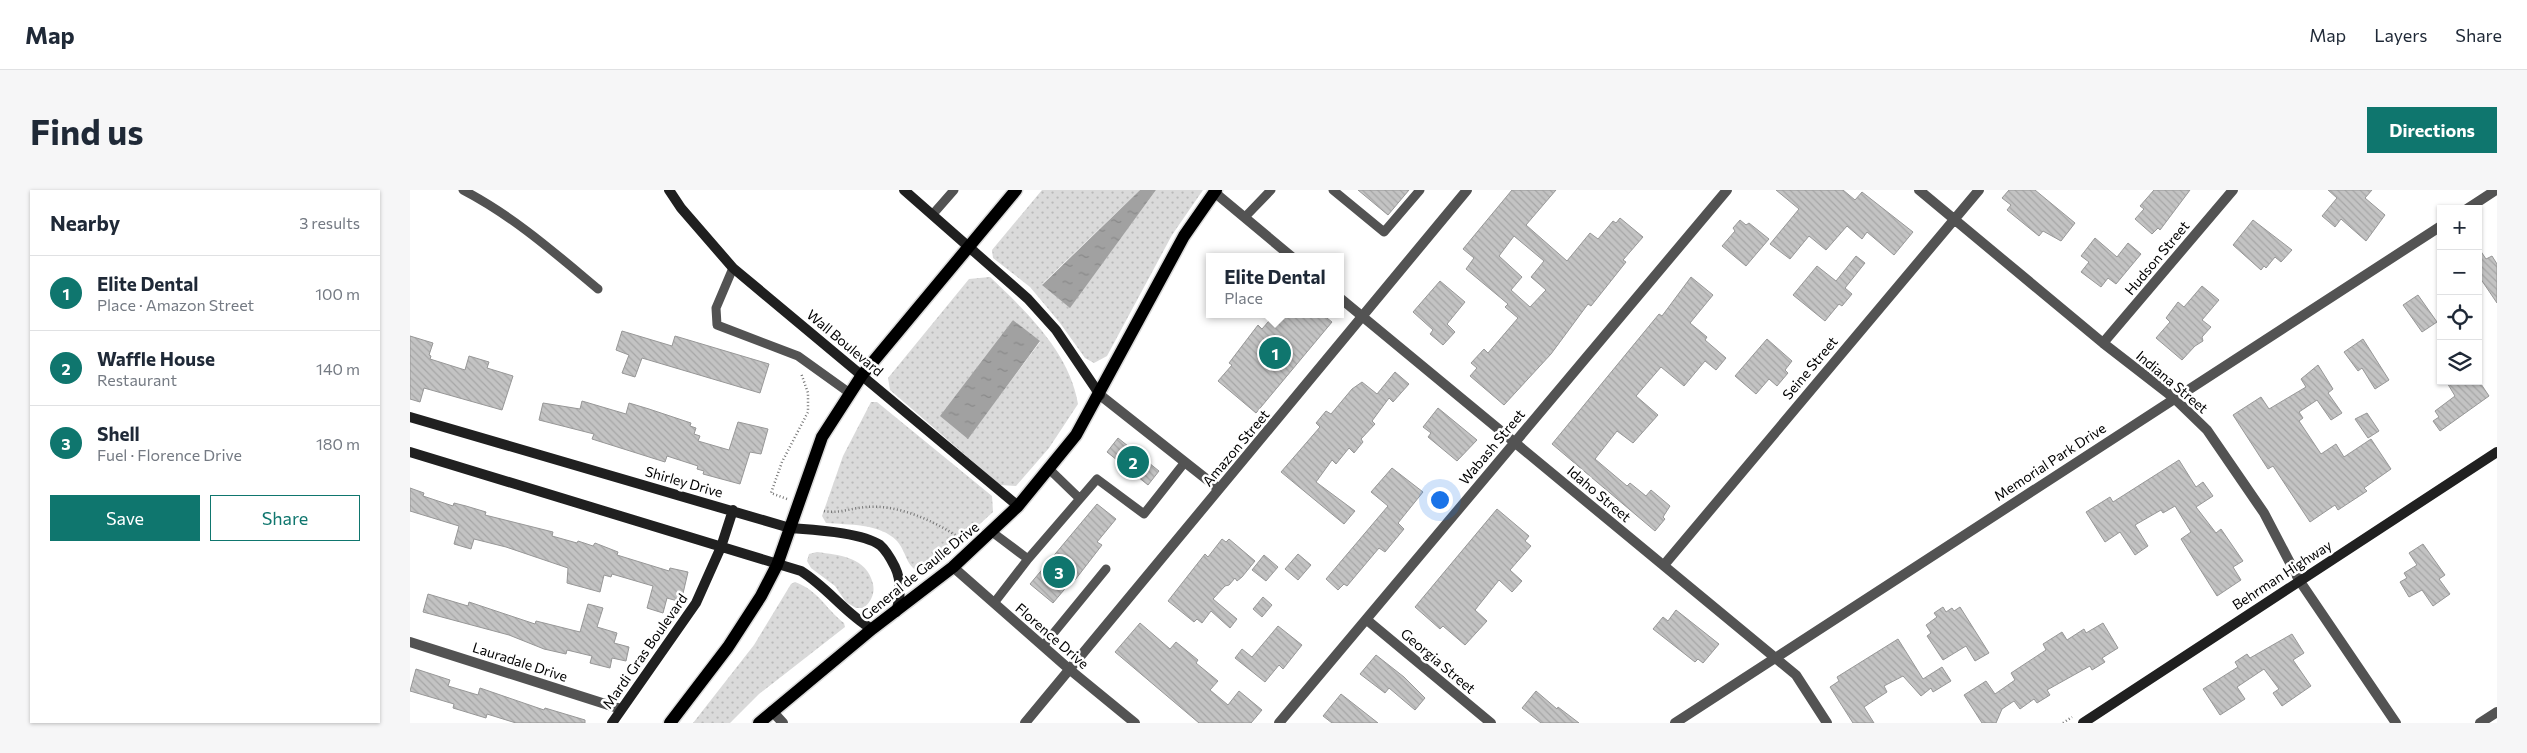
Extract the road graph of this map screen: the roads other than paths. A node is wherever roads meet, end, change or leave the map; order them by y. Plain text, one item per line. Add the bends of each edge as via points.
1 (463, 190) edge
2 (669, 190) edge
3 (904, 190) edge
4 (954, 190) edge
5 (1016, 190) edge
6 (1271, 190) edge
7 (1333, 190) edge
8 (1420, 190) edge
9 (1467, 190) edge
10 (1727, 190) edge
11 (1919, 190) edge
12 (1979, 190) edge
13 (2233, 190) edge
14 (2496, 190) edge
15 (1215, 191) edge
16 (2473, 205) edge
17 (932, 214) junction
18 (1245, 217) junction
19 (1954, 220) junction
20 (2437, 229) edge
21 (970, 246) junction
22 (1287, 253) edge
23 (733, 268) junction
24 (598, 289) dead end
25 (1344, 301) edge
26 (1362, 316) junction
27 (2103, 343) junction
28 (862, 375) junction
29 (851, 394) junction
30 (1100, 395) junction
31 (2174, 398) junction
32 (410, 417) edge
33 (1514, 441) junction
34 (410, 452) edge
35 (2497, 452) edge
36 (1185, 462) junction
37 (1048, 468) junction
38 (1219, 489) junction
39 (1079, 498) junction
40 (1018, 506) junction
41 (733, 510) junction
42 (790, 528) junction
43 (992, 532) junction
44 (721, 547) junction
45 (1028, 559) junction
46 (777, 565) junction
47 (1664, 565) junction
48 (953, 567) junction
49 (1106, 569) dead end
50 (2299, 580) junction
51 (994, 603) junction
52 (896, 613) junction
53 (1367, 620) junction
54 (872, 629) junction
55 (410, 642) edge
56 (1043, 646) junction
57 (1774, 657) junction
58 (1069, 669) junction
59 (621, 709) junction
60 (772, 711) junction
61 (2497, 712) edge
62 (612, 723) edge
63 (670, 723) edge
64 (759, 723) edge
65 (783, 723) edge
66 (1025, 723) edge
67 (1135, 723) edge
68 (1279, 723) edge
69 (1491, 723) edge
70 (1675, 723) edge
71 (1827, 723) edge
72 (2083, 723) edge
73 (2396, 723) edge
74 (2480, 723) edge

1 - 24 lane via 503,213
2 - 23 street, Wall Boulevard
3 - 17 street
4 - 17 lane
5 - 21 main road
6 - 18 lane
7 - 8 lane via 1384,232
9 - 26 street, Amazon Street
10 - 33 street, Wabash Street
11 - 19 street, Indiana Street
12 - 19 street, Seine Street
13 - 27 street, Hudson Street
14 - 16 street
15 - 18 street
15 - 30 main road, General de Gaulle Drive via 1184,236
17 - 21 street
18 - 22 street
19 - 27 street, Indiana Street
19 - 47 street, Seine Street
20 - 31 street, Memorial Park Drive
21 - 28 main road
21 - 30 street via 1028,299 1056,330
23 - 28 street, Wall Boulevard
23 - 29 lane via 716,308 717,325 798,356
25 - 26 street, Idaho Street
26 - 33 street, Idaho Street
26 - 38 street, Amazon Street
27 - 31 street, Indiana Street
28 - 29 main road
28 - 40 street, Wall Boulevard
29 - 42 main road via 822,437
30 - 36 street
30 - 37 main road, General de Gaulle Drive via 1076,435
31 - 50 street, Indiana Street via 2207,430 2264,513
31 - 57 street, Memorial Park Drive
32 - 41 street, Shirley Drive
33 - 47 street, Idaho Street
33 - 53 street, Wabash Street
34 - 44 street
35 - 50 street, Behrman Highway
36 - 38 street
36 - 39 lane via 1144,514 1097,479
37 - 39 lane
37 - 40 main road, General de Gaulle Drive
38 - 58 street, Amazon Street
39 - 45 lane
40 - 43 main road, General de Gaulle Drive
41 - 42 street, Shirley Drive
41 - 44 street, Mardi Gras Boulevard
42 - 46 main road
42 - 52 street, Shirley Drive via 838,533 880,545 898,574 901,596
43 - 45 lane
43 - 48 main road, General de Gaulle Drive
44 - 46 street
44 - 59 street, Mardi Gras Boulevard via 696,603
45 - 51 lane
46 - 54 street via 815,580 860,622
46 - 63 main road via 728,647
47 - 57 street, Idaho Street
48 - 51 street, Florence Drive
48 - 52 main road, General de Gaulle Drive
49 - 56 lane
50 - 72 street, Behrman Highway
50 - 73 street, Indiana Street
51 - 56 street, Florence Drive
52 - 54 main road, General de Gaulle Drive
53 - 68 street, Wabash Street
53 - 69 street, Georgia Street
54 - 60 main road, General de Gaulle Drive
55 - 59 street, Lauradale Drive
56 - 58 street, Florence Drive
57 - 70 street, Memorial Park Drive
57 - 71 street, Idaho Street via 1796,675
58 - 66 street, Amazon Street
58 - 67 street, Florence Drive
59 - 62 street, Mardi Gras Boulevard
60 - 64 main road, General de Gaulle Drive
60 - 65 street
61 - 74 street

